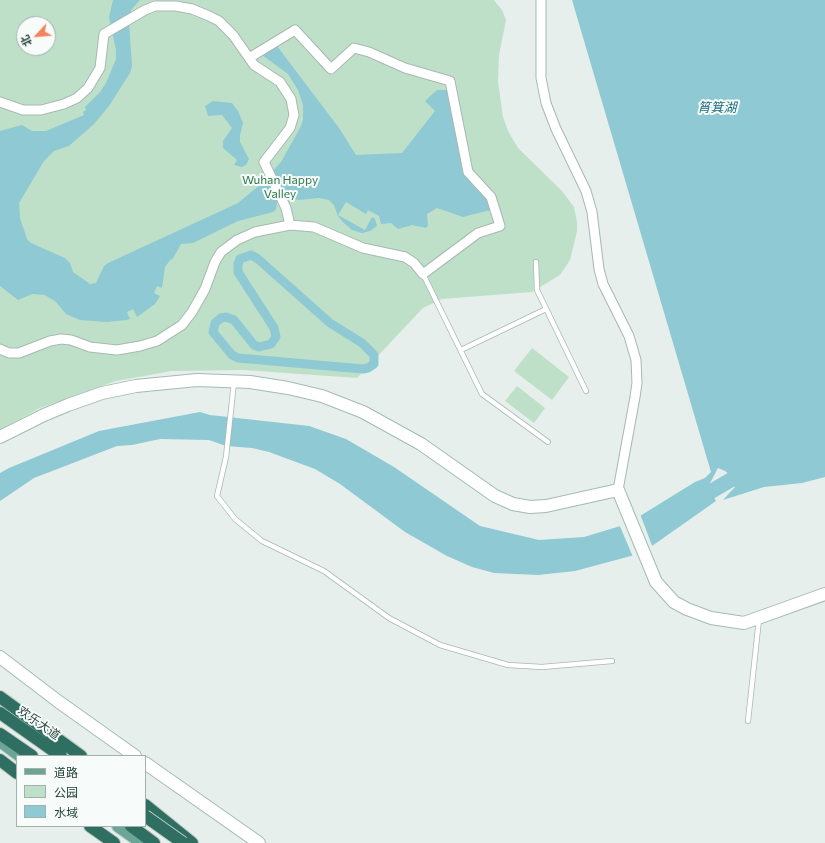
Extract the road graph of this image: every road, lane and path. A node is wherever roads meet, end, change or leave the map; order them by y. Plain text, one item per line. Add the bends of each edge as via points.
1 (540, 0) edge
2 (249, 58) junction
3 (0, 102) edge
4 (290, 225) junction
5 (536, 262) dead end
6 (423, 274) junction
7 (546, 309) junction
8 (0, 349) edge
9 (461, 350) junction
10 (235, 381) junction
11 (586, 391) dead end
12 (0, 437) edge
13 (548, 442) dead end
14 (618, 490) junction
15 (825, 594) edge
16 (759, 619) junction
17 (0, 657) edge
18 (612, 661) dead end
19 (0, 697) edge
20 (0, 713) edge
21 (0, 718) edge
22 (748, 721) dead end
23 (0, 734) edge
24 (0, 741) edge
25 (19, 755) edge
26 (31, 755) edge
27 (52, 755) edge
28 (60, 755) edge
29 (80, 755) edge
30 (134, 755) edge
31 (0, 760) edge
32 (146, 764) edge
33 (16, 772) edge
34 (146, 806) edge
35 (146, 817) edge
36 (146, 817) edge
37 (91, 827) edge
38 (119, 827) edge
39 (132, 827) edge
40 (114, 843) edge
41 (142, 843) edge
42 (154, 843) edge
43 (183, 843) edge
44 (191, 843) edge
45 (259, 843) edge

1 - 14 street via 541,78 546,103 587,196 592,212 603,284 629,336 636,360 635,397
2 - 3 street via 233,35 214,18 183,7 153,7 104,34 102,62 98,73 77,98 41,110 24,110
2 - 4 street via 254,65 284,86 293,107 294,115 290,128 264,162 284,204
2 - 6 street via 295,30 331,69 354,48 405,68 450,81 468,172 491,197 500,226 478,233
4 - 6 street via 314,228 363,248 405,257
4 - 8 street via 255,232 224,248 217,257 205,289 187,319 170,334 153,342 112,350 56,339 19,354
5 - 7 lane via 537,290
6 - 9 lane
7 - 9 lane
7 - 11 lane
9 - 13 lane via 482,394
10 - 12 street via 177,381 102,393 44,415
10 - 14 street via 305,391 363,412 421,444 495,496 513,504 546,506
10 - 18 lane via 226,457 217,496 235,518 262,541 324,571 389,618 440,645 508,665 542,667
14 - 16 street via 649,567 665,594 687,609 711,618 744,623
15 - 16 street
16 - 22 lane
17 - 30 street
19 - 29 highway
20 - 28 highway, 欢乐大道
21 - 27 main road, 欢乐大道
23 - 26 highway
24 - 25 main road
31 - 33 highway
32 - 45 street
34 - 44 highway
35 - 44 main road
36 - 43 highway, bridge
37 - 40 highway
38 - 41 main road
39 - 42 highway

